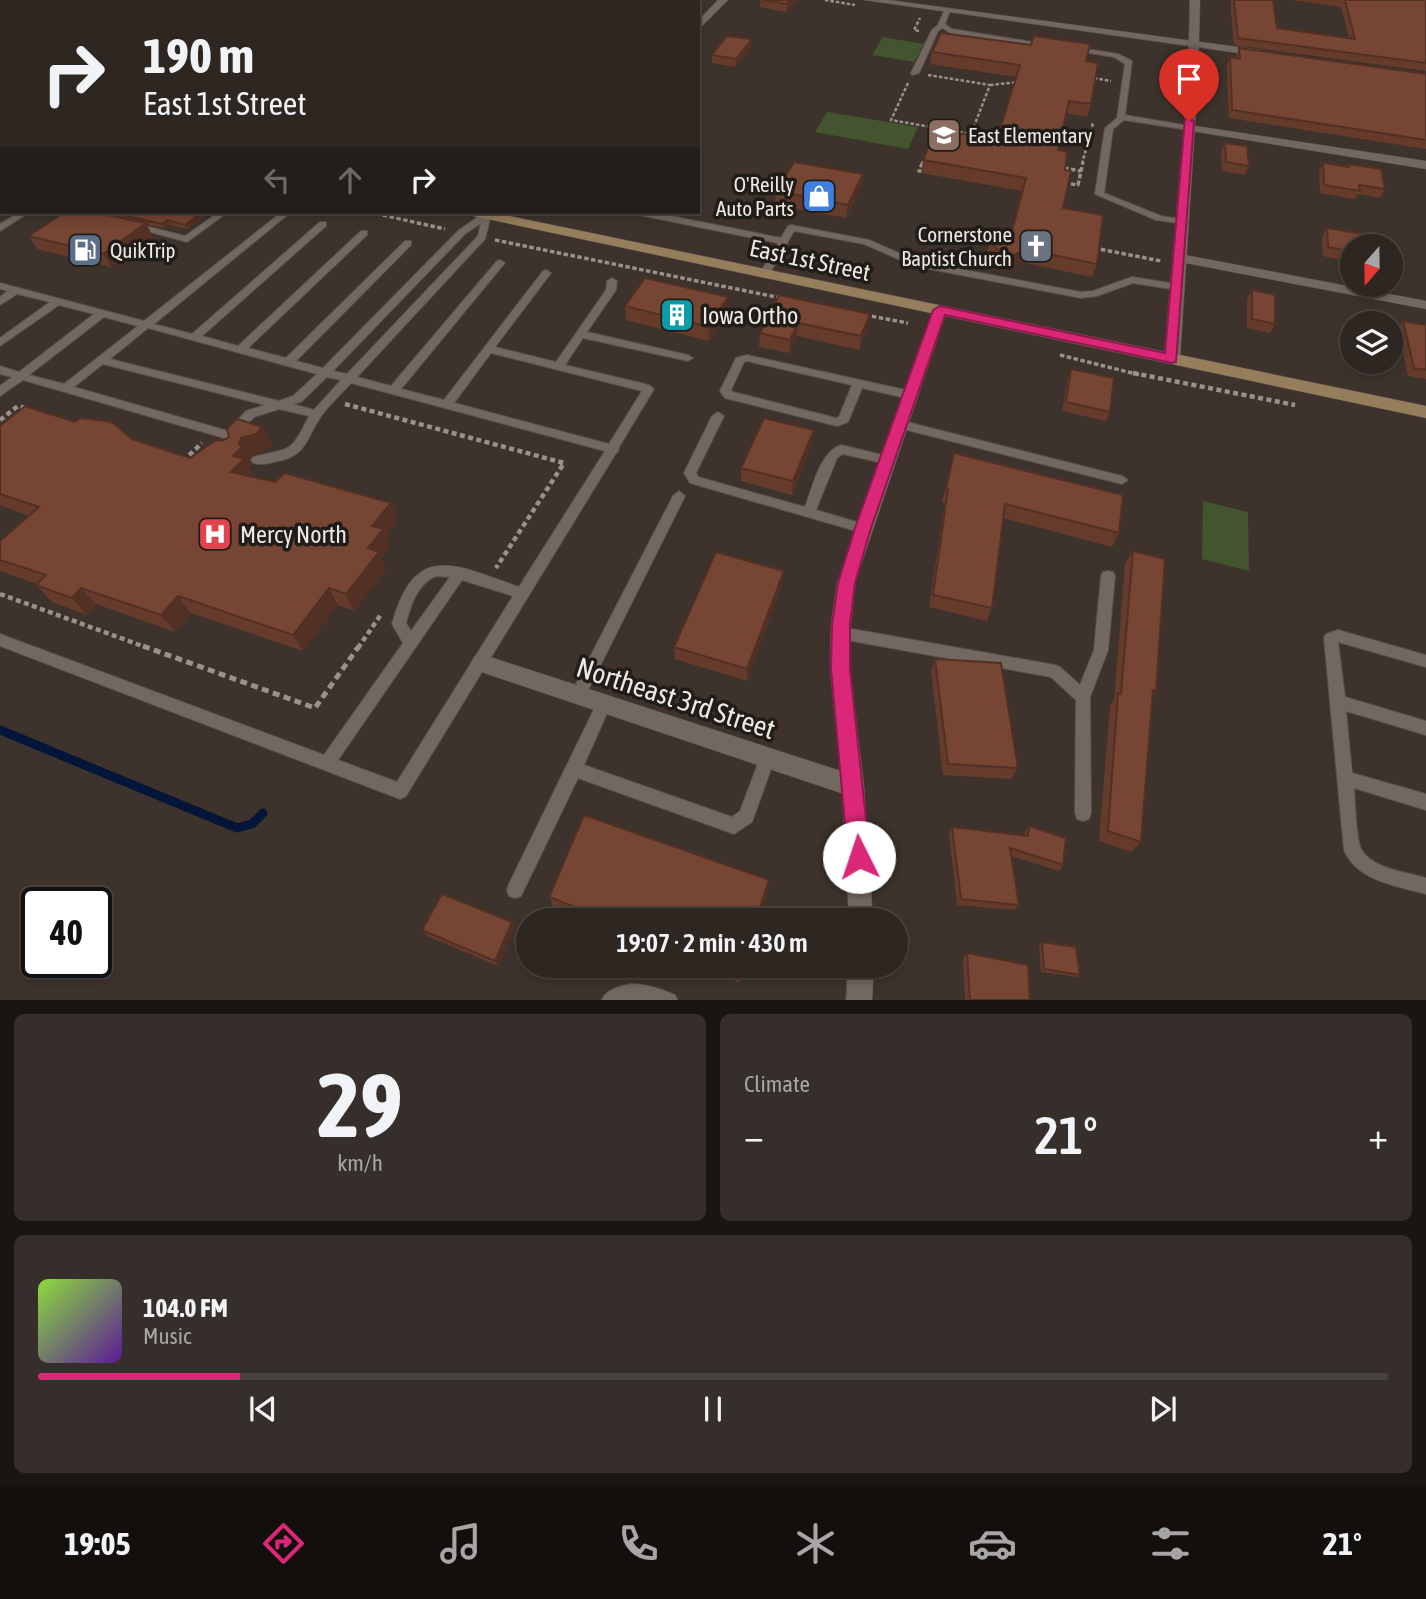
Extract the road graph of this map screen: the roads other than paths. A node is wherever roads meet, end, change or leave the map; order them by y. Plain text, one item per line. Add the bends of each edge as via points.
1 (723, 0) edge
2 (869, 0) edge
3 (1195, 0) edge
4 (947, 10) junction
5 (700, 25) edge
6 (942, 26) junction
7 (1193, 44) junction
8 (1052, 46) edge
9 (1065, 48) edge
10 (1277, 56) edge
11 (915, 74) road end
12 (1121, 117) junction
13 (1189, 128) junction
14 (1426, 165) edge
15 (1106, 198) joint
16 (23, 214) edge
17 (221, 214) edge
18 (285, 214) edge
19 (482, 214) edge
20 (483, 214) edge
21 (488, 214) edge
22 (649, 214) edge
23 (1182, 222) junction
24 (122, 224) edge
25 (323, 224) dead end
26 (0, 228) edge
27 (364, 233) dead end
28 (783, 241) junction
29 (408, 243) dead end
30 (1179, 261) junction
31 (500, 263) dead end
32 (547, 273) dead end
33 (765, 273) junction
34 (612, 281) dead end
35 (0, 286) edge
36 (1177, 287) junction
37 (16, 290) junction
38 (58, 301) junction
39 (0, 302) edge
40 (1426, 305) edge
41 (102, 313) junction
42 (937, 319) junction
43 (147, 325) junction
44 (580, 334) junction
45 (195, 337) junction
46 (0, 343) edge
47 (241, 349) junction
48 (489, 349) junction
49 (688, 358) dead end
50 (1172, 359) junction
51 (101, 360) junction
52 (289, 362) junction
53 (558, 366) junction
54 (0, 370) edge
55 (327, 372) junction
56 (20, 376) junction
57 (349, 378) junction
58 (858, 383) junction
59 (65, 389) junction
60 (394, 390) junction
61 (0, 392) edge
62 (909, 395) junction
63 (284, 404) junction
64 (447, 404) junction
65 (1426, 412) edge
66 (316, 414) junction
67 (718, 416) dead end
68 (900, 424) junction
69 (231, 436) junction
70 (227, 449) edge
71 (614, 449) junction
72 (257, 460) dead end
73 (887, 460) junction
74 (1122, 480) dead end
75 (679, 496) dead end
76 (809, 512) junction
77 (863, 528) junction
78 (459, 574) junction
79 (1108, 576) dead end
80 (523, 594) junction
81 (841, 633) junction
82 (0, 640) edge
83 (411, 643) junction
84 (1426, 661) edge
85 (481, 663) junction
86 (578, 695) junction
87 (1083, 697) junction
88 (1338, 702) junction
89 (604, 704) junction
90 (1426, 728) edge
91 (767, 758) junction
92 (327, 764) junction
93 (574, 769) junction
94 (1346, 778) junction
95 (853, 786) junction
96 (1426, 802) edge
97 (1083, 813) dead end
98 (1426, 886) edge
99 (515, 890) dead end
100 (860, 908) edge
101 (860, 978) edge
102 (610, 1000) edge
103 (669, 1000) edge
104 (859, 1000) edge

1 - 5 street
2 - 4 street
3 - 7 street
4 - 6 lane
4 - 7 street
6 - 8 lane via 954,32
6 - 11 lane via 934,33
7 - 10 street
7 - 13 street
9 - 12 lane via 1116,55 1129,63
12 - 13 lane
12 - 15 lane via 1109,128 1099,191
13 - 14 street
13 - 23 street
15 - 23 lane
16 - 26 lane
17 - 24 lane via 187,239
18 - 43 lane
19 - 55 lane
20 - 57 lane via 482,237
21 - 33 main road, East 1st Street
22 - 28 lane
23 - 30 street
25 - 45 lane
27 - 47 lane
28 - 33 lane
28 - 36 lane via 791,228 866,242 914,263 1081,295 1132,280
29 - 52 lane
30 - 36 street
30 - 40 street
31 - 60 lane
32 - 48 lane
33 - 42 main road, East 1st Street
34 - 44 lane via 611,290
35 - 37 lane
36 - 50 street
37 - 38 lane
37 - 39 lane
38 - 41 lane
38 - 46 lane
41 - 43 lane
41 - 56 lane
42 - 50 main road, East 1st Street
42 - 62 street
43 - 45 lane
43 - 51 lane
44 - 49 lane
44 - 53 lane
45 - 47 lane
47 - 52 lane
48 - 53 lane
48 - 64 lane
50 - 65 main road, East 1st Street
51 - 59 lane
51 - 63 lane via 252,400
52 - 55 lane
53 - 71 lane via 649,389
54 - 56 lane
55 - 57 lane
55 - 63 lane via 297,399
56 - 59 lane
56 - 61 lane
57 - 60 lane
57 - 66 lane
58 - 58 lane via 747,358 740,360 725,391 729,396 837,422 844,419
58 - 62 lane
59 - 69 lane
60 - 64 lane
62 - 68 street
63 - 66 lane
63 - 69 lane via 250,414
64 - 71 lane
66 - 72 lane via 299,447 281,458
67 - 76 lane via 690,473 694,480
68 - 73 street
68 - 74 lane
69 - 70 lane
71 - 80 lane
73 - 76 lane via 841,449 832,455
73 - 77 street
75 - 86 lane
76 - 77 lane
77 - 81 street via 846,583
78 - 80 lane
78 - 83 lane
78 - 83 lane via 428,573 408,598 399,624
79 - 87 lane via 1101,650
80 - 85 lane
81 - 87 lane via 1055,671
81 - 95 street via 840,669
82 - 92 lane
83 - 92 lane
84 - 88 lane via 1338,636 1331,638
85 - 86 street, Northeast 3rd Street
85 - 92 lane via 400,792
86 - 89 street, Northeast 3rd Street
87 - 97 lane
88 - 90 lane
88 - 94 lane
89 - 91 street, Northeast 3rd Street
89 - 93 lane
91 - 93 lane via 746,816 734,825
91 - 95 street, Northeast 3rd Street
93 - 99 lane
94 - 96 lane
94 - 98 lane via 1352,850 1358,861
95 - 100 street
101 - 104 street
102 - 103 lane via 622,992 645,992

